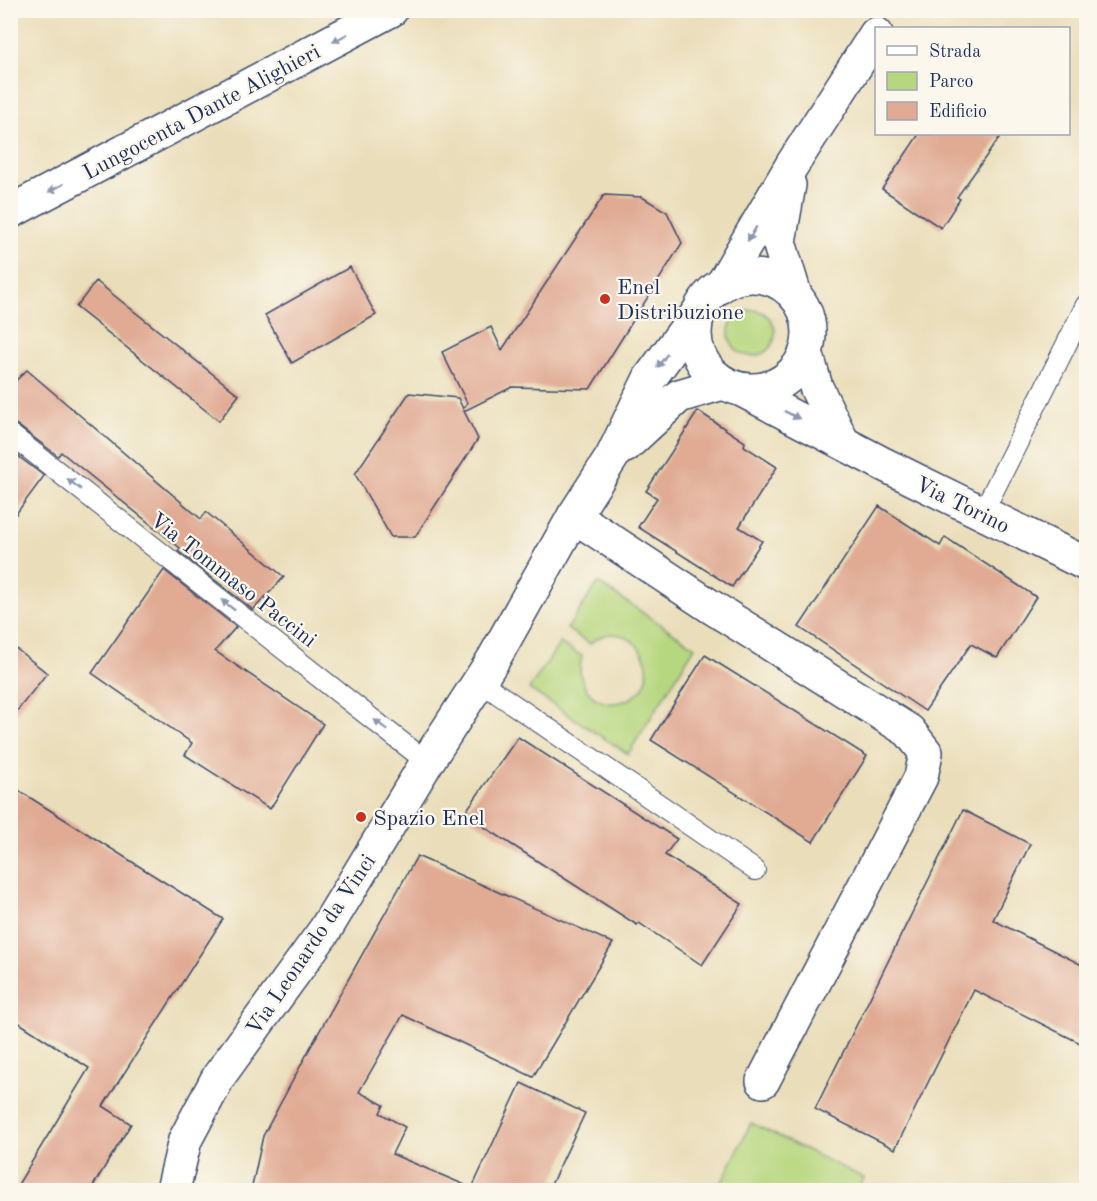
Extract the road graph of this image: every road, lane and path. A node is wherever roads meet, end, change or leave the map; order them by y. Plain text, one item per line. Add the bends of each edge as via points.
1 (392, 10) edge
2 (892, 10) edge
3 (881, 27) edge
4 (875, 36) edge
5 (792, 165) junction
6 (10, 213) edge
7 (722, 285) junction
8 (795, 296) junction
9 (1086, 304) edge
10 (697, 314) junction
11 (806, 352) junction
12 (733, 387) junction
13 (10, 434) edge
14 (842, 441) junction
15 (612, 457) junction
16 (982, 514) junction
17 (574, 516) junction
18 (1086, 564) edge
19 (478, 681) junction
20 (427, 762) junction
21 (755, 870) dead end
22 (763, 1081) dead end
23 (173, 1191) edge

1 -> 6 main road, Lungocenta Dante Alighieri
2 - 3 main road
4 - 5 main road
5 -> 7 main road
5 - 8 main road via 779,242
7 - 8 main road via 737,278 768,278
7 - 10 main road via 707,297
8 - 11 main road via 805,312 809,332
9 - 16 lane
10 - 12 main road via 694,334 698,354 708,370
10 -> 15 main road, Via Leonardo da Vinci via 650,378
11 - 12 main road via 788,378 774,386 758,391
11 - 14 main road via 816,387
12 -> 14 main road, Via Torino
12 - 15 main road, Via Leonardo da Vinci via 679,396
20 -> 13 lane, Via Tommaso Paccini
14 - 16 main road, Via Torino
15 - 17 main road, Via Leonardo da Vinci
16 - 18 main road, Via Torino
17 - 19 main road, Via Leonardo da Vinci
17 - 22 main road via 909,731 926,753 921,777
19 - 20 main road, Via Leonardo da Vinci
19 - 21 lane
20 - 23 main road, Via Leonardo da Vinci via 325,930 219,1076 185,1140

